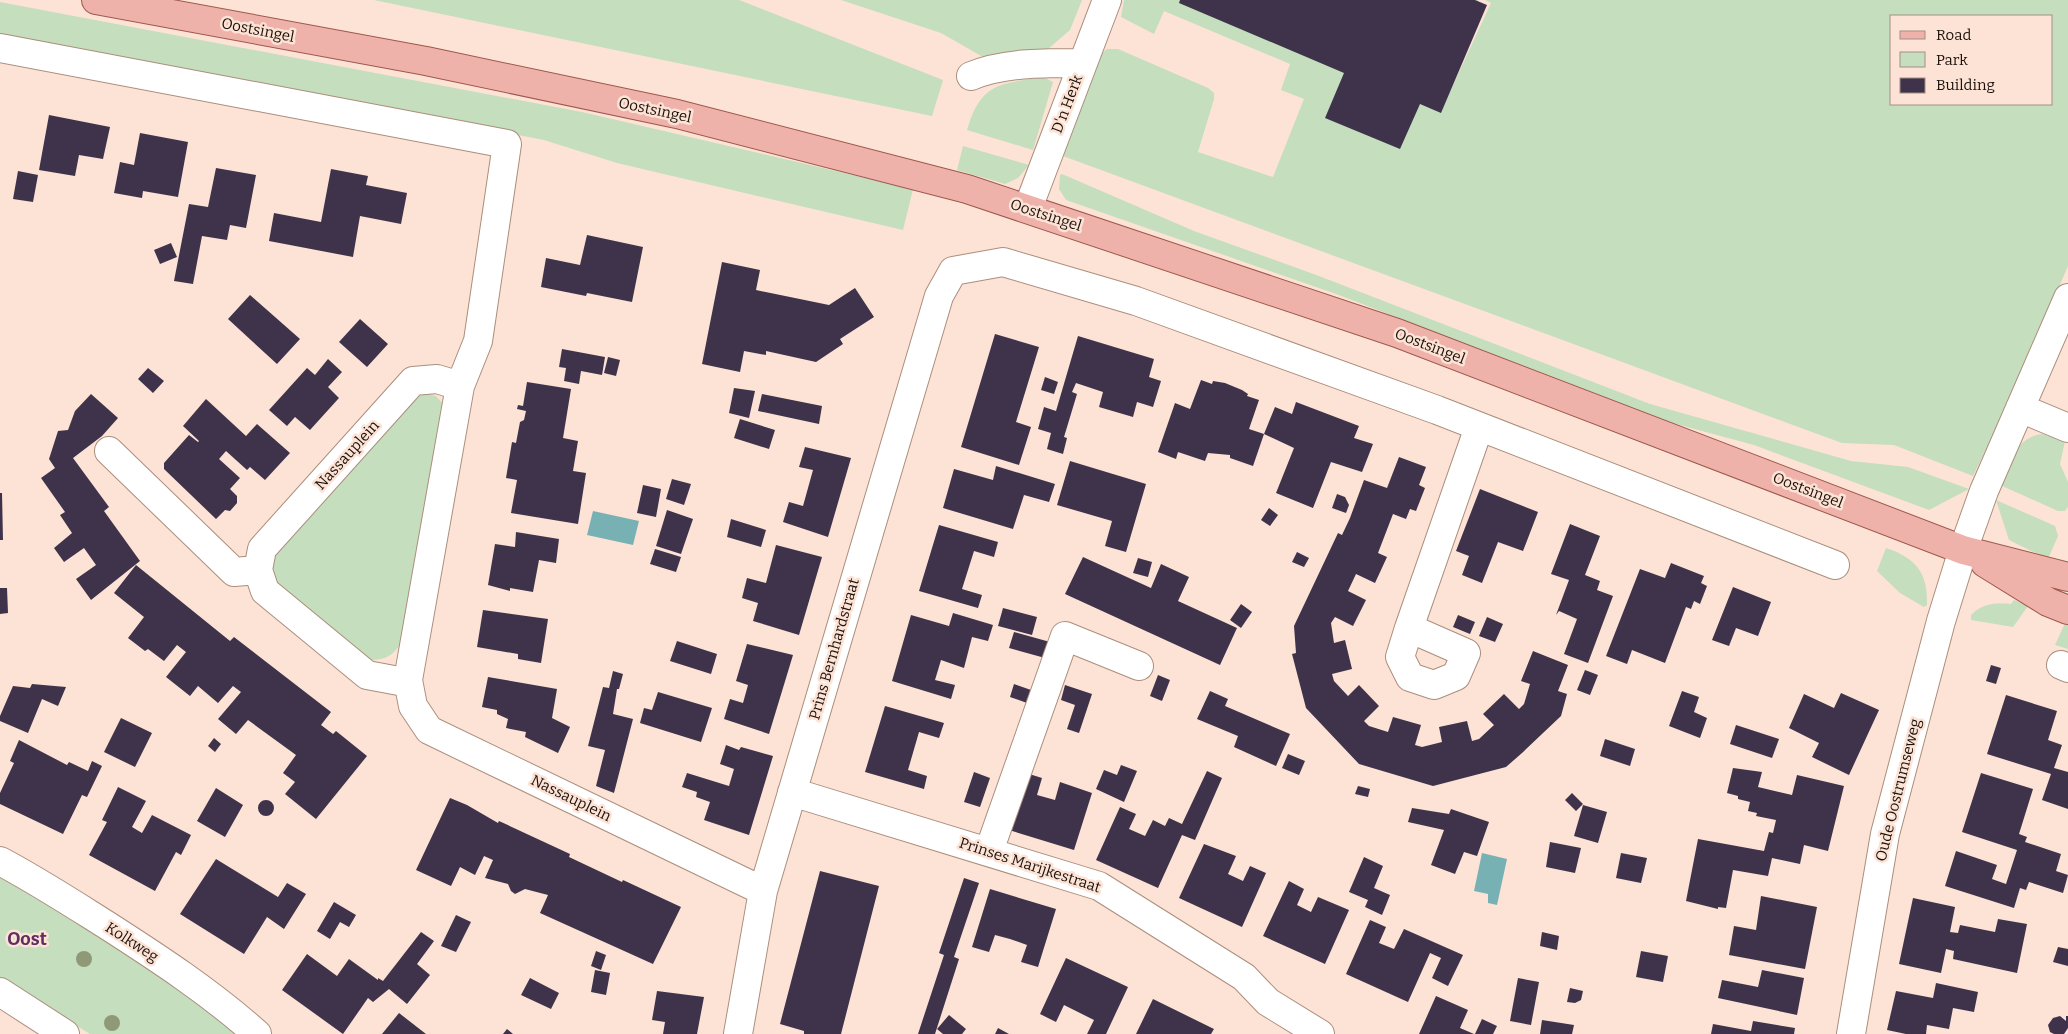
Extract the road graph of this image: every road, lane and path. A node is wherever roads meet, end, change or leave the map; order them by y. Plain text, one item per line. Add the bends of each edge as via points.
1 (96, 0) edge
2 (1107, 0) edge
3 (0, 48) edge
4 (1083, 63) junction
5 (971, 76) dead end
6 (1028, 208) junction
7 (2068, 298) edge
8 (460, 386) junction
9 (2020, 408) junction
10 (1479, 427) junction
11 (2068, 428) edge
12 (109, 451) dead end
13 (1962, 550) junction
14 (1835, 565) dead end
15 (258, 570) junction
16 (2068, 577) edge
17 (2068, 610) edge
18 (1409, 628) dead end
19 (1139, 666) dead end
20 (408, 680) junction
21 (792, 792) junction
22 (989, 851) junction
23 (0, 861) edge
24 (763, 891) junction
25 (0, 992) edge
26 (65, 1034) edge
27 (257, 1034) edge
28 (738, 1034) edge
29 (1320, 1034) edge
30 (1850, 1034) edge

1 - 6 main road, Oostsingel via 426,62 677,114 944,182
2 - 4 street, D'n Herk
3 - 8 street, Nassauplein via 507,144 478,341
4 - 5 street via 1042,63 983,71
4 - 6 street, D'n Herk
6 - 13 main road, Oostsingel via 1397,333
7 - 9 street
8 - 15 street, Nassauplein via 437,379 413,381 262,549
8 - 20 street, Nassauplein
9 - 11 street
9 - 13 street
10 - 14 street
10 - 18 street
10 - 21 street, Prins Bernhardstraat via 1136,301 1003,262 953,271 939,296
12 - 15 street via 234,572
13 - 16 main road, Oostsingel
13 - 17 main road, Oostsingel via 2048,602
13 - 30 street, Oude Oostrumseweg via 1885,834
15 - 20 street via 265,590 367,676
19 - 22 street via 1065,636
20 - 24 street, Nassauplein via 413,706 429,730
21 - 22 street, Prinses Marijkestraat
21 - 24 street, Prins Bernhardstraat
22 - 29 street, Prinses Marijkestraat via 1099,886 1244,976 1268,1002
23 - 27 street, Kolkweg via 148,951 223,1004
24 - 28 street, Prins Bernhardstraat
25 - 26 street

